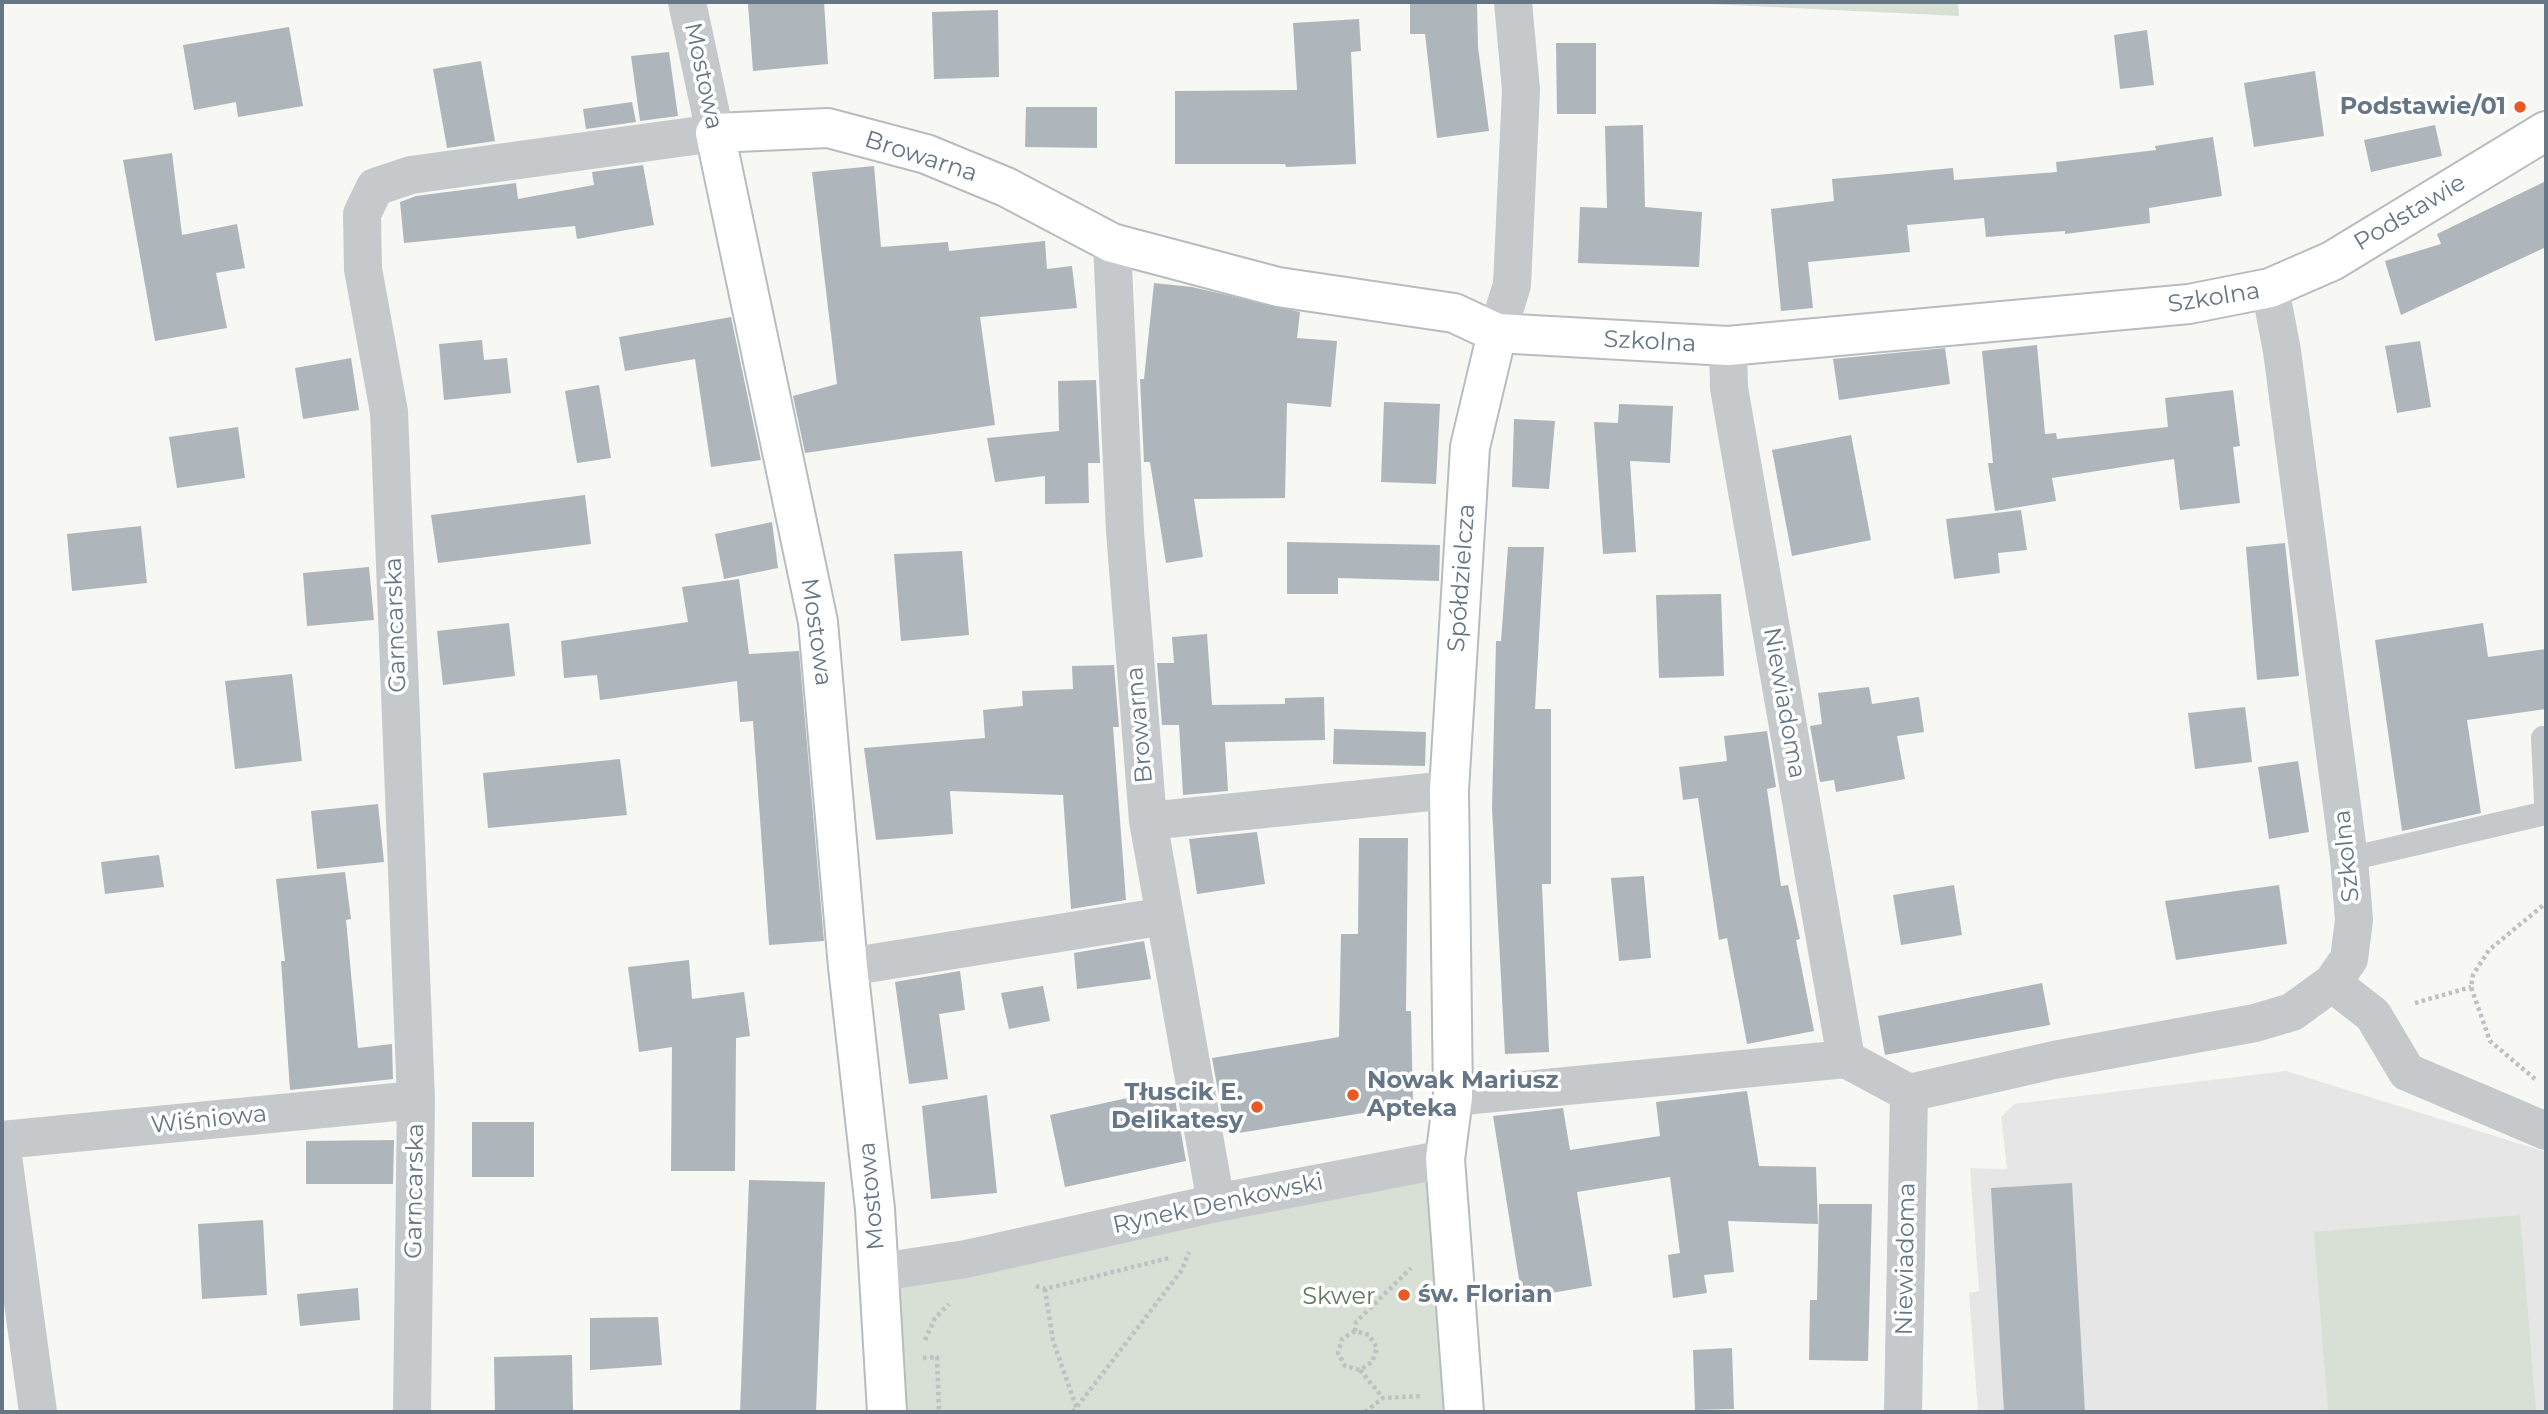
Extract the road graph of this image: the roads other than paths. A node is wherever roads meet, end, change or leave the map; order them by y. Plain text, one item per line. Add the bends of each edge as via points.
1 (687, 2) edge
2 (1513, 2) edge
3 (2546, 131) edge
4 (715, 133) junction
5 (1112, 243) junction
6 (2270, 288) junction
7 (1497, 333) junction
8 (1728, 346) junction
9 (2543, 738) dead end
10 (1449, 790) junction
11 (2546, 801) edge
12 (2546, 813) edge
13 (1148, 821) junction
14 (2349, 859) junction
15 (1165, 916) junction
16 (848, 967) junction
17 (2332, 983) junction
18 (1846, 1059) junction
19 (1909, 1093) junction
20 (1453, 1097) junction
21 (416, 1100) junction
22 (2546, 1131) edge
23 (2, 1140) edge
24 (2, 1149) edge
25 (1445, 1160) junction
26 (1216, 1203) junction
27 (880, 1272) junction
28 (1446, 1408) edge
29 (38, 1412) edge
30 (412, 1412) edge
31 (887, 1412) edge
32 (1903, 1412) edge

1 - 4 street, Mostowa
2 - 7 street, Spółdzielcza via 1521,90 1512,285
3 - 6 street, Podstawie via 2332,261
4 - 5 street, Browarna via 828,128 926,154 1006,187
4 - 16 street, Mostowa via 818,622
4 - 21 street, Garncarska via 411,175 375,187 362,214 363,269 389,412
5 - 7 street, Browarna via 1278,287 1454,313
5 - 13 street, Browarna via 1125,531
6 - 8 street, Szkolna via 2189,304
6 - 14 street, Szkolna
7 - 8 street, Szkolna
7 - 10 street, Spółdzielcza via 1470,447
8 - 18 street, Niewiadoma via 1729,388
9 - 11 lane
10 - 13 street
10 - 20 street, Spółdzielcza
12 - 14 lane
13 - 15 street, Browarna
14 - 17 street, Szkolna via 2353,933 2349,959
15 - 16 street
15 - 26 street, Browarna
16 - 27 street, Mostowa
17 - 19 street, Szkolna via 2292,1012 2255,1023 2054,1060
17 - 22 street via 2373,1015 2407,1072
18 - 19 street
18 - 20 street
19 - 32 street, Niewiadoma
20 - 25 street, Spółdzielcza
21 - 23 street, Wiśniowa
21 - 30 street, Garncarska
24 - 29 street
25 - 26 street, Rynek Denkowski
25 - 28 street
26 - 27 street, Rynek Denkowski via 966,1259
27 - 31 street

